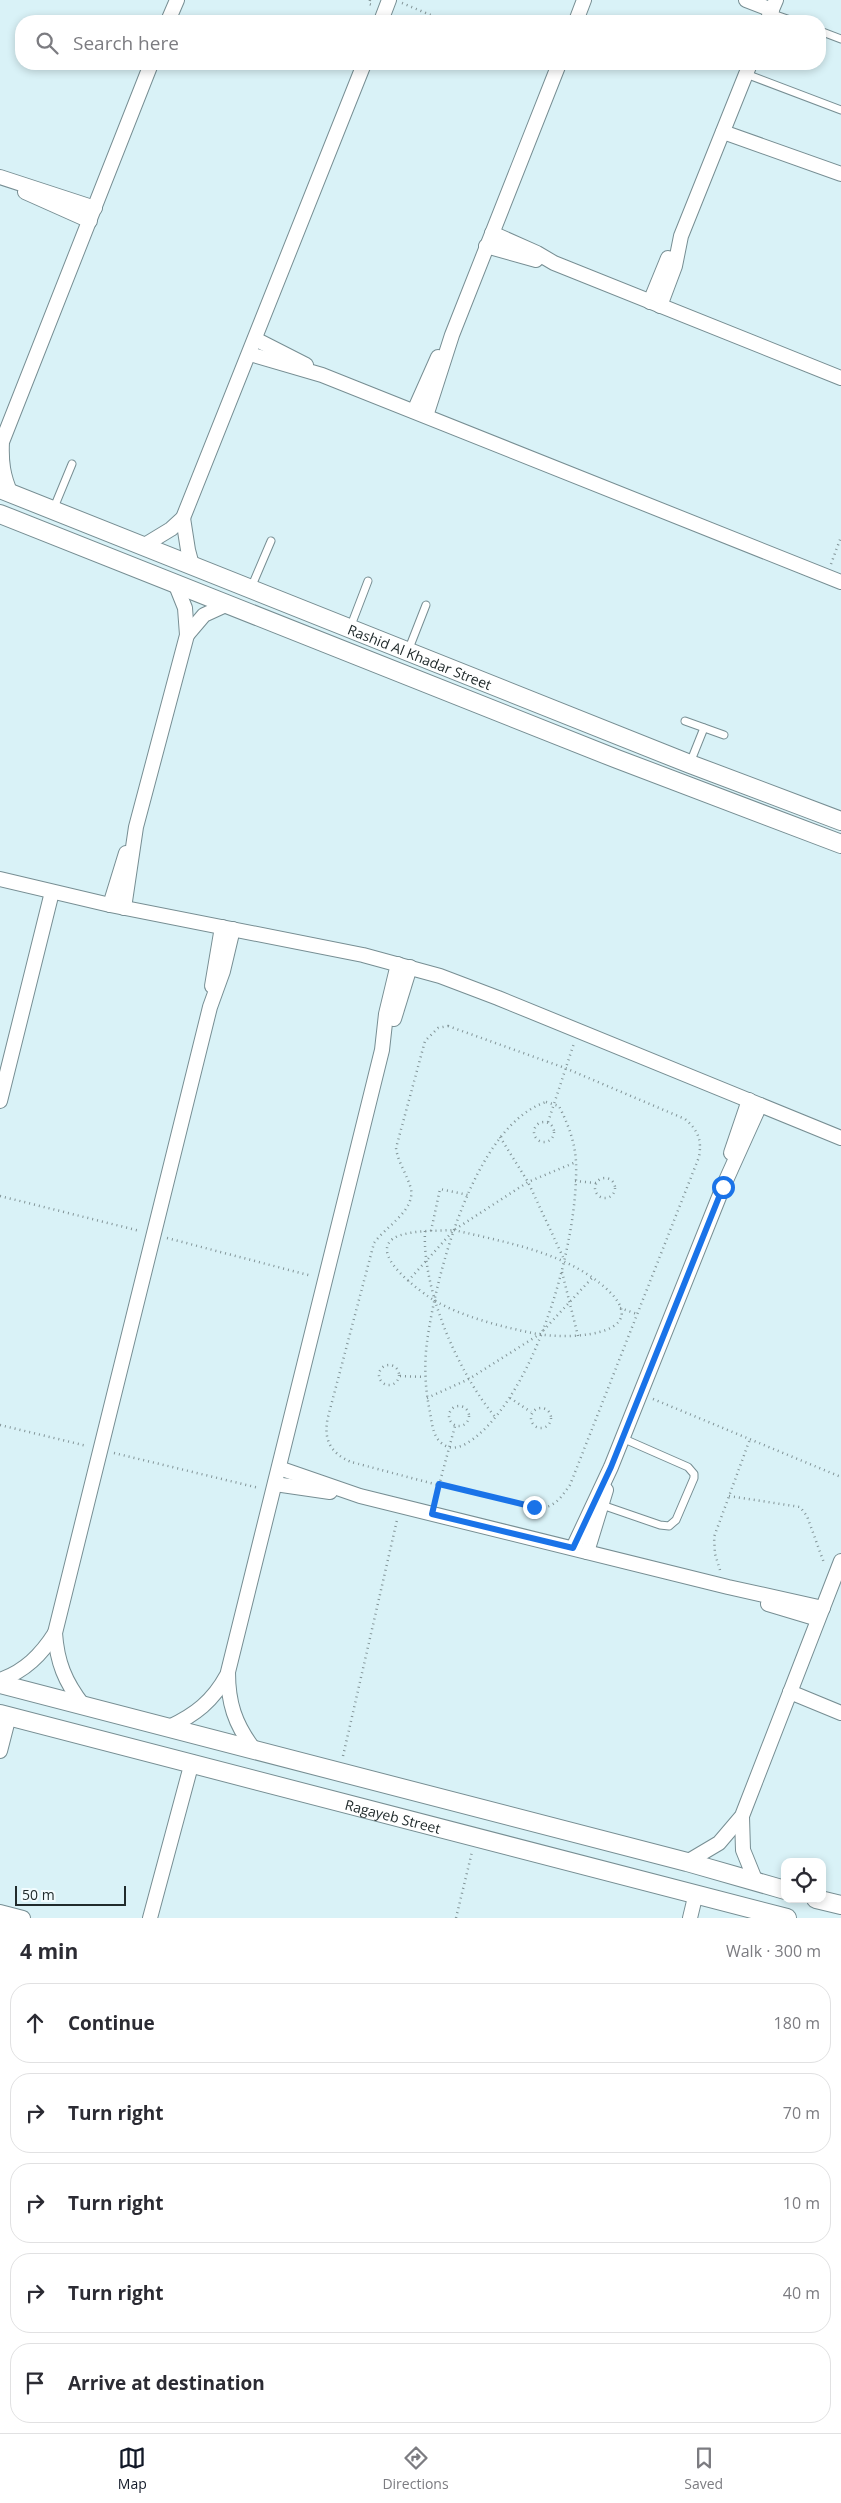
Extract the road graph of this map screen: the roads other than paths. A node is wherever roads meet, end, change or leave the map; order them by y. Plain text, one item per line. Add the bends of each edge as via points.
1 (177, 0) edge
2 (389, 0) edge
3 (584, 0) edge
4 (746, 0) edge
5 (771, 11) edge
6 (171, 15) edge
7 (383, 15) edge
8 (578, 15) edge
9 (826, 33) edge
10 (841, 39) edge
11 (150, 70) edge
12 (362, 70) edge
13 (557, 70) edge
14 (748, 70) edge
15 (750, 70) edge
16 (841, 110) edge
17 (725, 127) junction
18 (841, 174) edge
19 (3, 179) edge
20 (92, 214) junction
21 (489, 239) junction
22 (655, 304) junction
23 (255, 339) junction
24 (250, 354) junction
25 (322, 375) junction
26 (841, 378) edge
27 (420, 414) junction
28 (1, 444) edge
29 (72, 464) dead end
30 (6, 492) edge
31 (53, 510) junction
32 (0, 514) edge
33 (184, 518) junction
34 (271, 541) dead end
35 (144, 546) junction
36 (192, 565) junction
37 (368, 581) dead end
38 (841, 582) edge
39 (175, 583) junction
40 (251, 588) junction
41 (228, 604) junction
42 (426, 605) dead end
43 (350, 628) junction
44 (187, 635) junction
45 (408, 652) junction
46 (685, 721) dead end
47 (704, 728) junction
48 (724, 735) dead end
49 (690, 764) junction
50 (841, 821) edge
51 (136, 827) junction
52 (841, 844) edge
53 (0, 879) edge
54 (52, 892) junction
55 (110, 905) junction
56 (124, 908) junction
57 (228, 928) junction
58 (404, 965) junction
59 (0, 1101) edge
60 (754, 1103) junction
61 (841, 1138) edge
62 (622, 1438) junction
63 (611, 1467) junction
64 (279, 1468) junction
65 (274, 1488) junction
66 (360, 1496) junction
67 (602, 1505) junction
68 (573, 1548) junction
69 (587, 1552) junction
70 (838, 1568) edge
71 (821, 1614) junction
72 (55, 1633) junction
73 (228, 1672) junction
74 (0, 1680) edge
75 (0, 1684) edge
76 (790, 1692) junction
77 (83, 1705) junction
78 (841, 1713) edge
79 (4, 1715) edge
80 (169, 1727) junction
81 (253, 1748) junction
82 (0, 1751) edge
83 (192, 1762) junction
84 (742, 1816) junction
85 (687, 1862) junction
86 (756, 1882) junction
87 (781, 1889) edge
88 (696, 1893) junction
89 (826, 1901) edge
90 (841, 1905) edge
91 (0, 1912) edge
92 (23, 1918) edge
93 (150, 1918) edge
94 (690, 1918) edge
95 (787, 1918) edge

1 - 6 street
2 - 7 street
3 - 8 street
4 - 5 street
9 - 10 lane
11 - 20 street
12 - 23 street
13 - 21 street
14 - 17 street
15 - 16 lane
17 - 18 street via 769,141 796,157
17 - 22 street via 681,236 669,255
19 - 20 street
20 - 28 street
21 - 22 street via 534,260 554,263
21 - 27 street via 452,335 438,357
22 - 26 street
23 - 24 street
23 - 25 street
24 - 25 street
24 - 33 street
25 - 27 street
27 - 38 street
28 - 30 street
29 - 31 lane
30 - 31 street, Rashid Al Khadar Street
31 - 35 street, Rashid Al Khadar Street
32 - 39 street, Rashid Al Khadar Street
33 - 35 street
33 - 36 street
34 - 40 lane
35 - 36 street, Rashid Al Khadar Street
36 - 40 street, Rashid Al Khadar Street
37 - 43 lane
39 - 41 street, Rashid Al Khadar Street
39 - 44 street via 185,608
40 - 43 street, Rashid Al Khadar Street
41 - 44 street via 204,615
41 - 52 street, Rashid Al Khadar Street
42 - 45 lane
43 - 45 street, Rashid Al Khadar Street
44 - 51 street
45 - 49 street, Rashid Al Khadar Street
46 - 47 lane
47 - 48 lane
47 - 49 lane
49 - 50 street, Rashid Al Khadar Street
51 - 55 street
51 - 56 street
53 - 54 street
54 - 55 street
54 - 59 street
55 - 56 street
56 - 57 street
57 - 58 street
57 - 72 street via 212,978 210,1007
58 - 60 street via 469,986
58 - 64 street via 386,1014 382,1050
60 - 61 street
60 - 62 street via 731,1152 723,1187
62 - 63 street
62 - 67 lane via 688,1467 694,1478 676,1520 669,1526 660,1526
63 - 67 street
63 - 68 street
64 - 65 street
64 - 66 street
65 - 66 street
65 - 73 street
66 - 68 street
67 - 69 street
68 - 69 street
69 - 71 street
70 - 71 street
71 - 76 street
72 - 74 street via 30,1665
72 - 77 street via 61,1672
73 - 80 street via 206,1706
73 - 81 street via 232,1713
75 - 77 street, Ragayeb Street
76 - 78 street
76 - 84 street
77 - 80 street, Ragayeb Street
79 - 82 street
79 - 83 street, Ragayeb Street
80 - 81 street, Ragayeb Street
81 - 85 street, Ragayeb Street
83 - 88 street, Ragayeb Street
83 - 93 street
84 - 85 street via 719,1843
84 - 86 street via 743,1850
85 - 86 street, Ragayeb Street
86 - 87 street, Ragayeb Street
88 - 94 street
88 - 95 street, Ragayeb Street
89 - 90 street
91 - 92 street

